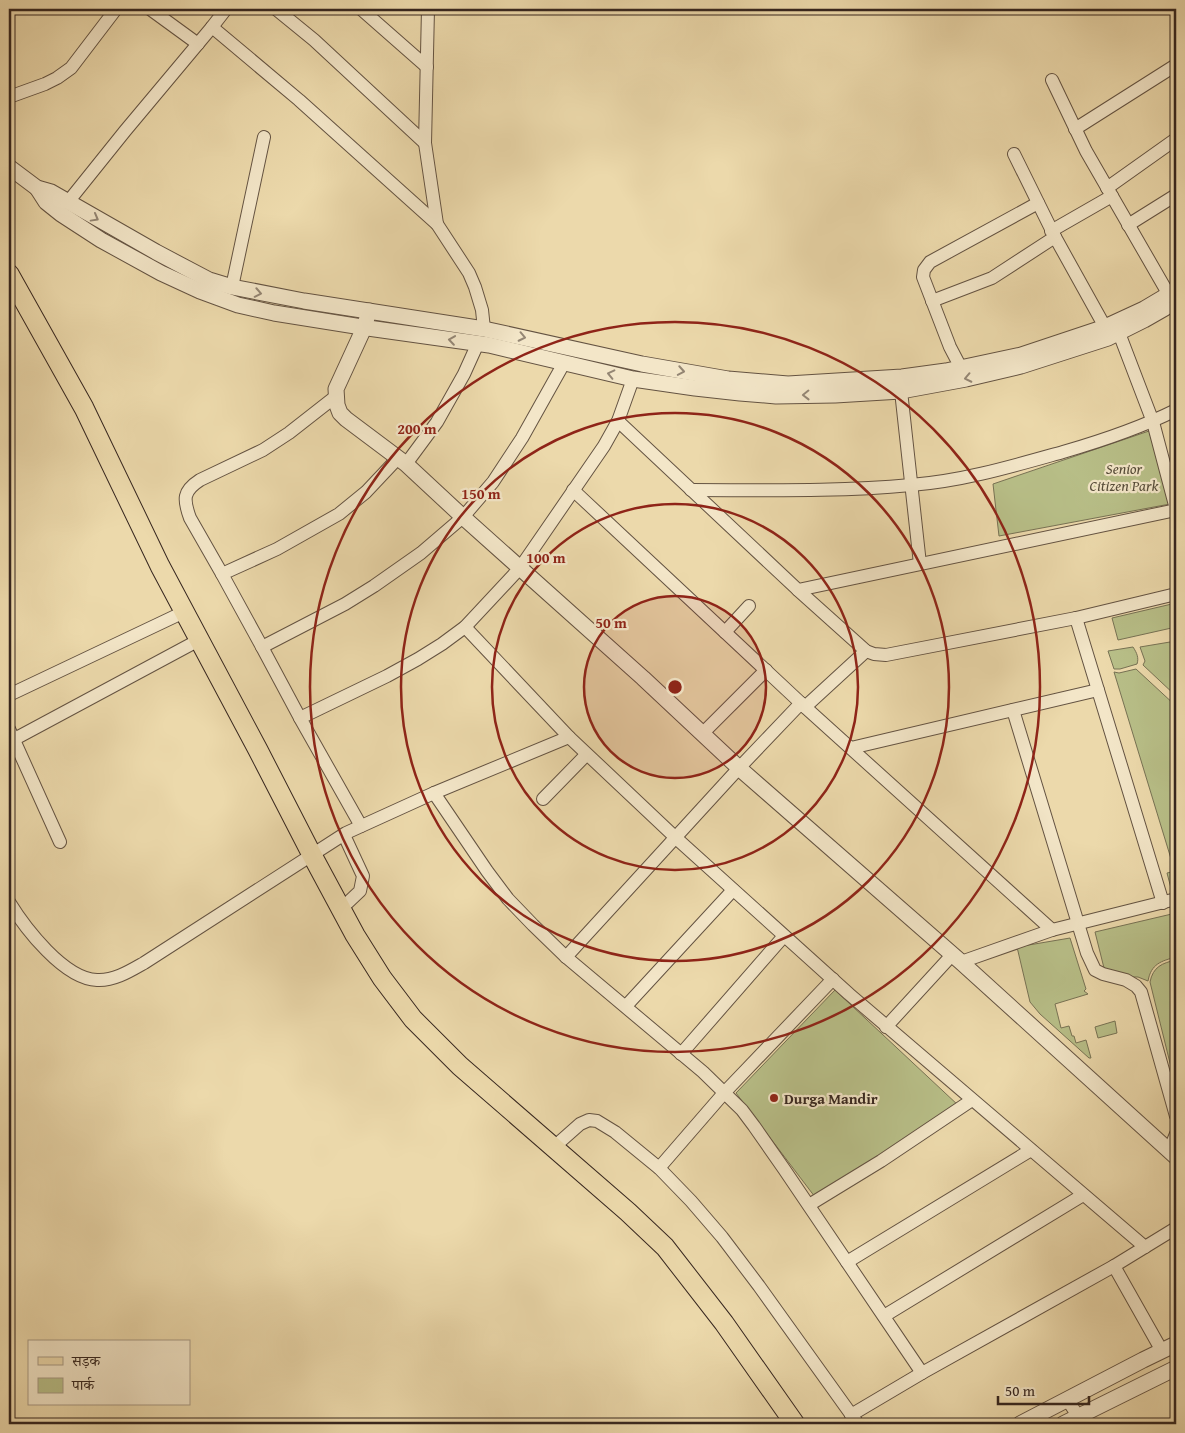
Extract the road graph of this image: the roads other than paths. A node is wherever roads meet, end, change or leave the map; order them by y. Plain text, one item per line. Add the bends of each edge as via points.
1 (116, 9) edge
2 (150, 9) edge
3 (226, 9) edge
4 (276, 9) edge
5 (361, 9) edge
6 (428, 9) edge
7 (212, 27) junction
8 (198, 44) junction
9 (1176, 65) edge
10 (427, 67) junction
11 (1052, 80) dead end
12 (9, 97) edge
13 (1075, 129) junction
14 (264, 137) dead end
15 (1176, 139) edge
16 (426, 143) junction
17 (1014, 154) dead end
18 (9, 168) edge
19 (37, 188) junction
20 (1109, 192) junction
21 (1176, 195) edge
22 (68, 202) junction
23 (1038, 203) junction
24 (437, 224) junction
25 (1128, 225) junction
26 (1053, 234) junction
27 (9, 274) edge
28 (232, 287) junction
29 (1174, 295) edge
30 (932, 301) junction
31 (369, 310) junction
32 (364, 328) junction
33 (484, 329) junction
34 (1112, 330) junction
35 (478, 343) junction
36 (564, 363) junction
37 (961, 368) junction
38 (633, 379) junction
39 (901, 391) junction
40 (335, 397) junction
41 (1176, 410) edge
42 (618, 421) junction
43 (1153, 422) junction
44 (402, 461) junction
45 (912, 485) junction
46 (573, 490) junction
47 (691, 490) junction
48 (1176, 509) edge
49 (463, 517) junction
50 (920, 564) junction
51 (520, 568) junction
52 (222, 574) junction
53 (798, 590) junction
54 (1176, 594) edge
55 (750, 606) dead end
56 (184, 612) junction
57 (1076, 618) junction
58 (465, 627) junction
59 (725, 632) junction
60 (199, 640) junction
61 (262, 647) junction
62 (866, 651) junction
63 (766, 670) junction
64 (1098, 690) junction
65 (9, 695) edge
66 (803, 705) junction
67 (1013, 710) junction
68 (300, 718) junction
69 (702, 734) junction
70 (11, 737) edge
71 (569, 737) junction
72 (851, 748) junction
73 (586, 755) junction
74 (739, 768) junction
75 (434, 793) junction
76 (542, 799) dead end
77 (361, 826) junction
78 (344, 834) junction
79 (676, 838) junction
80 (60, 842) dead end
81 (312, 855) junction
82 (733, 890) junction
83 (1176, 899) edge
84 (9, 902) edge
85 (1163, 903) junction
86 (341, 909) junction
87 (1078, 923) junction
88 (1052, 930) junction
89 (784, 936) junction
90 (566, 957) junction
91 (956, 959) junction
92 (832, 979) junction
93 (626, 1006) junction
94 (886, 1027) junction
95 (681, 1054) junction
96 (724, 1092) junction
97 (972, 1100) junction
98 (1176, 1116) edge
99 (1176, 1134) edge
100 (554, 1147) junction
101 (1031, 1150) junction
102 (1173, 1154) edge
103 (660, 1168) junction
104 (1083, 1195) junction
105 (809, 1205) junction
106 (1176, 1228) edge
107 (1145, 1247) junction
108 (847, 1262) junction
109 (1114, 1266) junction
110 (884, 1316) junction
111 (1176, 1344) edge
112 (1162, 1351) junction
113 (1176, 1368) edge
114 (922, 1373) junction
115 (1067, 1399) junction
116 (854, 1420) edge
117 (1080, 1420) edge
118 (795, 1424) edge
119 (1020, 1424) edge
120 (1063, 1424) edge

1 - 12 street via 71,68 45,84
2 - 8 street
3 - 7 street
4 - 16 street
5 - 10 street
6 - 10 street
7 - 8 street
7 - 24 street
8 - 22 street
9 - 13 street
10 - 16 street
11 - 13 street
13 - 20 street
14 - 28 street
15 - 20 street
16 - 24 street
17 - 23 street
18 - 19 street
19 - 22 street
19 - 32 street via 46,202 85,230 200,291 238,305
20 - 25 street
20 - 26 street
21 - 25 street
22 -> 28 street via 209,280
23 - 26 street
23 - 30 street via 930,262 924,270 924,277
24 - 33 street via 469,273 482,310
25 - 29 street
26 - 30 street via 992,278
26 - 34 street
27 - 56 main road via 84,408
28 -> 31 street
29 - 34 street
30 - 37 street
31 - 32 street
31 - 33 street
35 -> 32 street
32 - 40 street via 338,382
33 -> 37 street via 642,364 728,379 788,384 902,377
34 - 37 street
34 -> 39 street via 1021,366
34 - 43 street
35 - 36 street
35 - 44 street via 437,422
38 -> 36 street
36 - 49 street via 498,475
39 -> 38 street via 776,396
38 - 42 street
39 - 45 street
40 - 44 street via 336,405 346,419
40 - 52 street via 263,450 200,480 187,491 186,508 190,518
41 - 43 street
42 - 46 street
42 - 47 street
43 - 45 street via 1029,462 968,477
43 - 48 street
44 - 49 street
44 - 52 street via 338,514 277,549
45 - 47 street via 817,490
45 - 50 street
46 - 51 street
46 - 59 street
47 - 53 street
48 - 50 street
49 - 51 street
49 - 61 street via 374,586
50 - 53 street
51 - 58 street
51 - 69 street
52 - 61 street
53 - 62 street
54 - 57 street
55 - 59 street
56 - 60 main road
56 - 65 street
57 - 62 street via 886,655
57 - 64 street
58 - 68 street via 418,659
58 - 71 street
59 - 63 street
60 - 70 street
60 - 81 main road
61 - 68 street
62 - 66 street
63 - 66 street
63 - 69 street
64 - 67 street
64 - 85 street
66 - 72 street
66 - 74 street
67 - 72 street
67 - 87 street
68 - 77 street
69 - 74 street
70 - 80 street
71 - 73 street
71 - 75 street
72 - 88 street
73 - 76 street
73 - 79 street
74 - 79 street
74 - 91 street
75 - 77 street
75 - 90 street via 508,899
77 - 78 street
78 - 81 street
78 - 86 street via 363,876 360,891
79 - 82 street
79 - 90 street
81 - 84 street via 144,963 111,979 85,979 67,967 25,928
81 - 86 main road
82 - 89 street
82 - 93 street
83 - 85 street
85 - 87 street
86 - 100 main road via 382,978 413,1018 460,1066
87 - 88 street
87 - 98 street via 1096,970 1126,980 1141,992
88 - 91 street
89 - 92 street
89 - 95 street
90 - 93 street
91 - 94 street
91 - 102 street
92 - 94 street
92 - 96 street
93 - 95 street
94 - 97 street
95 - 96 street
96 - 103 street
96 - 105 street via 742,1110
97 - 101 street
97 - 105 street
99 - 102 street
100 - 103 street via 580,1124 597,1120
100 - 118 main road via 665,1247 724,1323
101 - 104 street
101 - 108 street
103 - 116 street via 722,1238 759,1286
104 - 107 street
104 - 110 street
105 - 108 street
106 - 107 street
107 - 109 street
108 - 110 street
109 - 112 street
109 - 114 street
110 - 114 street
111 - 112 street
112 - 115 street
113 - 117 street
114 - 116 street
115 - 117 street
115 - 119 street
117 - 120 street

